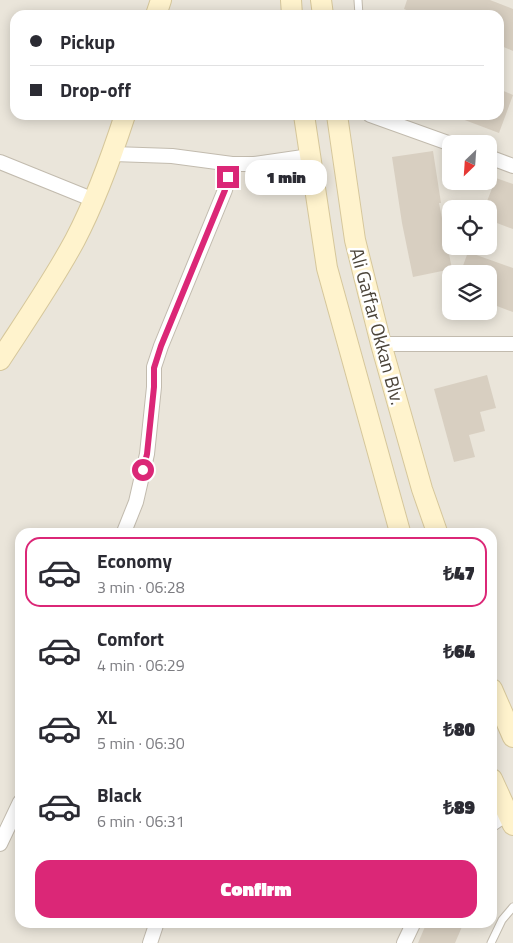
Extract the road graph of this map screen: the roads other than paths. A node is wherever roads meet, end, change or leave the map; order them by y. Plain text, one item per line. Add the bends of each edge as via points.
1 (123, 120) edge
2 (305, 120) edge
3 (338, 120) edge
4 (384, 120) edge
5 (442, 141) edge
6 (113, 154) junction
7 (310, 156) junction
8 (498, 160) edge
9 (0, 162) edge
10 (232, 164) junction
11 (513, 166) edge
12 (94, 200) junction
13 (381, 344) junction
14 (513, 344) edge
15 (0, 360) edge
16 (126, 528) edge
17 (399, 528) edge
18 (436, 528) edge
19 (497, 698) edge
20 (511, 722) edge
21 (497, 796) edge
22 (15, 812) edge
23 (504, 820) edge
24 (0, 844) edge
25 (513, 907) edge
26 (155, 928) edge
27 (411, 928) edge
28 (150, 943) edge
29 (404, 943) edge
30 (492, 943) edge

1 - 6 main road
2 - 7 main road, Ali Gaffar Okkan Blv.
3 - 13 main road, Ali Gaffar Okkan Blv. via 355,240
4 - 5 street
6 - 10 street via 172,156
6 - 12 main road
7 - 10 street
7 - 17 main road, Ali Gaffar Okkan Blv. via 327,268
8 - 11 street
9 - 12 street
10 - 16 street via 225,190 154,368 147,454 136,502
12 - 15 main road via 49,285
13 - 14 street
13 - 18 main road, Ali Gaffar Okkan Blv.
19 - 20 main road
21 - 23 main road
22 - 24 street
25 - 30 lane via 502,920
26 - 28 street
27 - 29 street

